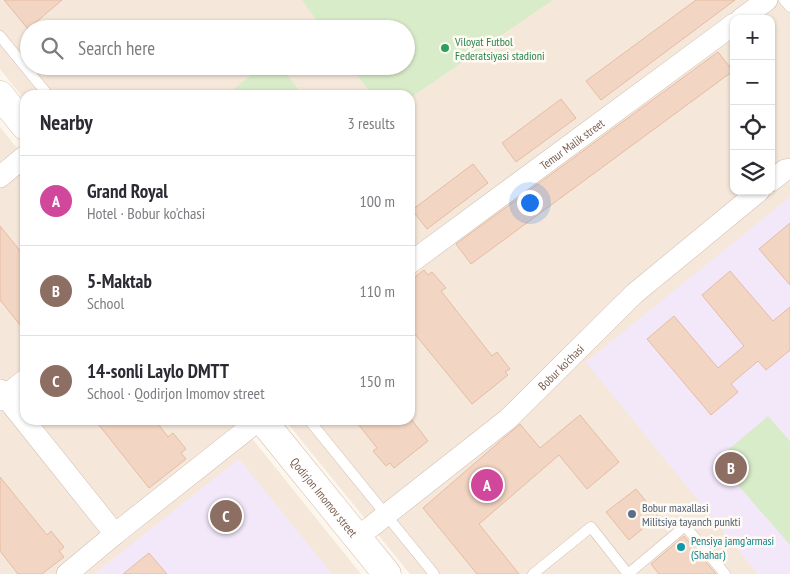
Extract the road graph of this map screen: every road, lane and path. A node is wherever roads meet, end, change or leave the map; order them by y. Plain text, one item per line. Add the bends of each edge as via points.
1 (767, 0) edge
2 (784, 0) edge
3 (790, 7) edge
4 (746, 15) edge
5 (730, 27) edge
6 (0, 36) edge
7 (20, 61) edge
8 (32, 75) edge
9 (44, 90) edge
10 (0, 95) edge
11 (20, 117) edge
12 (20, 160) edge
13 (790, 168) edge
14 (0, 177) edge
15 (775, 178) edge
16 (754, 195) edge
17 (415, 259) edge
18 (20, 383) edge
19 (2, 395) edge
20 (20, 417) edge
21 (26, 425) edge
22 (255, 425) edge
23 (265, 425) edge
24 (313, 425) edge
25 (115, 534) junction
26 (358, 537) junction
27 (67, 574) edge
28 (388, 574) edge
29 (434, 574) edge
30 (533, 574) edge
31 (725, 574) edge

1 - 4 street
2 - 3 lane
5 - 17 street, Temur Malik street
6 - 7 lane
8 - 9 lane
10 - 11 street
12 - 14 street
13 - 15 street
16 - 26 street, Bobur ko'chasi via 634,294 508,419
18 - 19 street
19 - 20 street
21 - 25 street
22 - 25 street
23 - 26 street, Qodirjon Imomov street
24 - 29 lane
25 - 27 street
26 - 28 street, Qodirjon Imomov street
30 - 31 lane via 591,527 628,574 685,526

